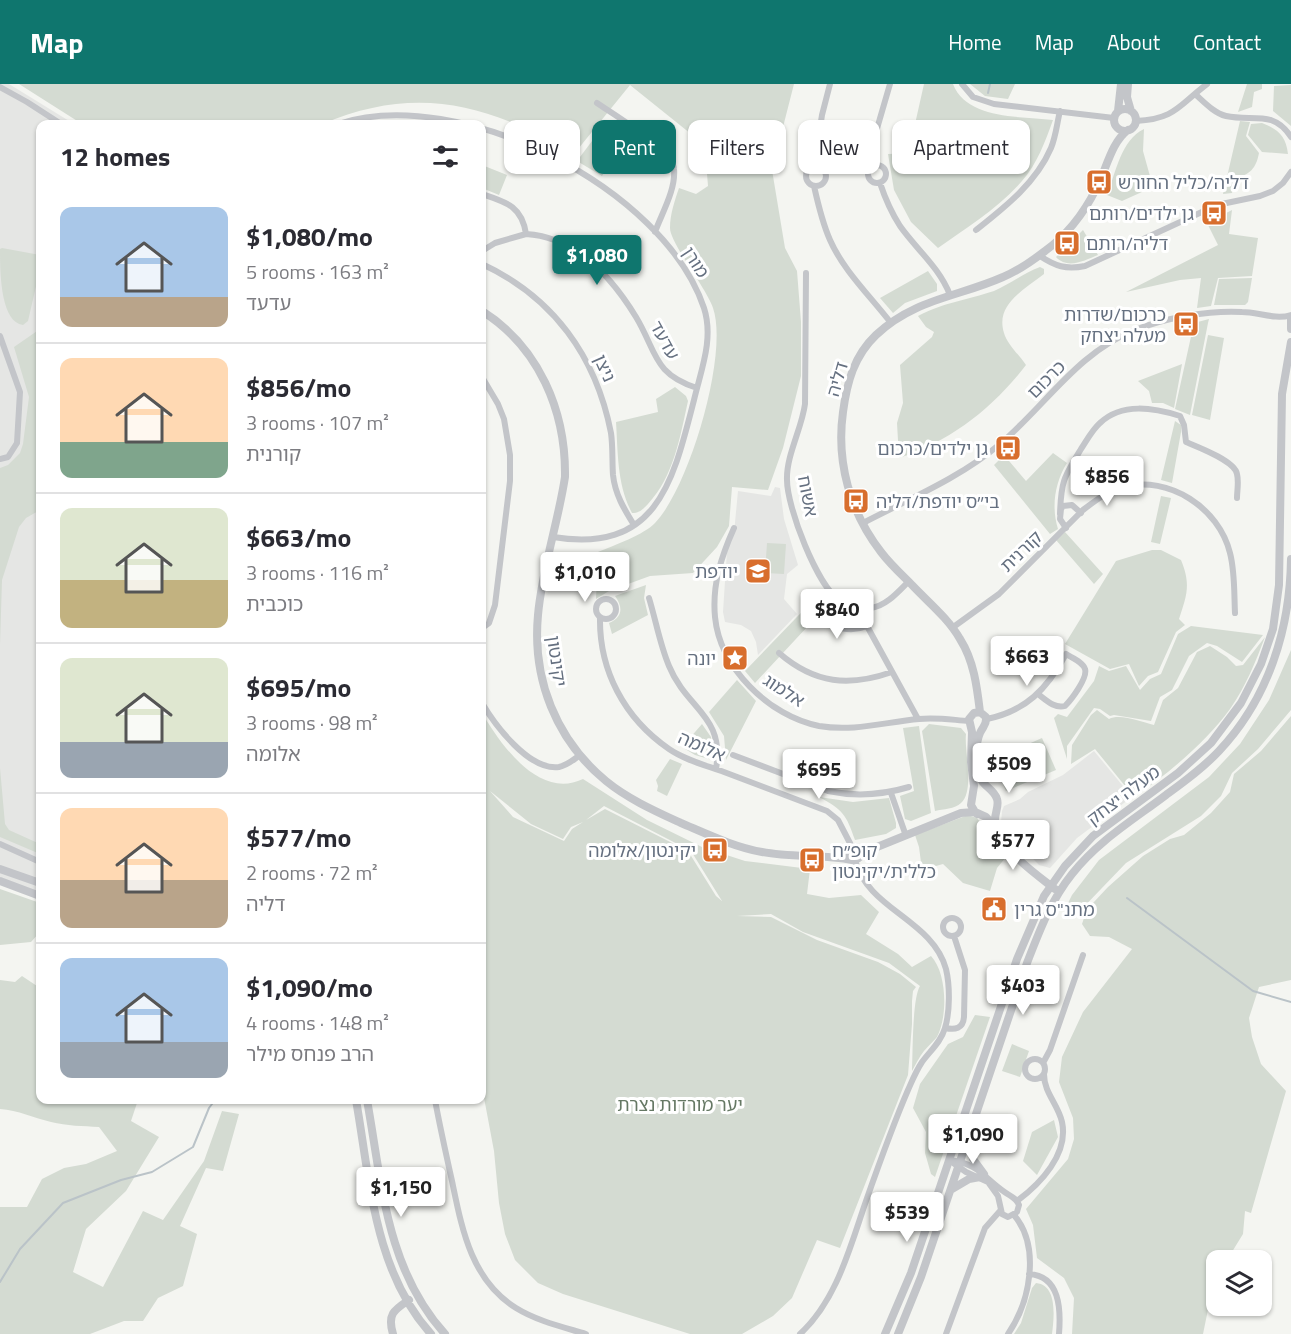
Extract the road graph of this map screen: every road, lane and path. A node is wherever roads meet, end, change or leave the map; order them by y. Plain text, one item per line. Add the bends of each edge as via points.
1 (830, 84) edge
2 (890, 84) edge
3 (962, 84) edge
4 (1121, 84) edge
5 (1128, 84) edge
6 (1207, 84) edge
7 (0, 87) edge
8 (1195, 94) junction
9 (597, 103) dead end
10 (1060, 111) junction
11 (1131, 111) junction
12 (1116, 114) junction
13 (55, 120) edge
14 (352, 120) edge
15 (471, 120) edge
16 (821, 120) edge
17 (880, 120) edge
18 (1136, 121) junction
19 (486, 124) edge
20 (1118, 128) junction
21 (1128, 130) junction
22 (1291, 137) edge
23 (1116, 147) junction
24 (880, 166) edge
25 (1291, 172) edge
26 (807, 174) edge
27 (824, 174) edge
28 (869, 174) edge
29 (880, 183) junction
30 (814, 186) junction
31 (486, 196) edge
32 (976, 231) dead end
33 (656, 232) junction
34 (526, 234) junction
35 (486, 249) edge
36 (1040, 256) junction
37 (486, 266) edge
38 (806, 273) dead end
39 (950, 295) junction
40 (486, 314) edge
41 (1291, 315) edge
42 (1270, 316) junction
43 (1291, 319) edge
44 (891, 323) junction
45 (1291, 328) edge
46 (0, 336) edge
47 (1291, 342) edge
48 (486, 384) edge
49 (697, 388) junction
50 (0, 459) edge
51 (1061, 488) junction
52 (1237, 498) dead end
53 (1072, 504) junction
54 (1081, 513) junction
55 (1060, 514) junction
56 (863, 523) junction
57 (634, 525) junction
58 (734, 528) dead end
59 (1066, 528) junction
60 (553, 537) junction
61 (1291, 560) edge
62 (908, 582) junction
63 (650, 598) dead end
64 (864, 609) junction
65 (816, 613) dead end
66 (1235, 613) dead end
67 (600, 617) dead end
68 (486, 625) edge
69 (867, 626) junction
70 (952, 628) junction
71 (779, 653) dead end
72 (892, 672) junction
73 (1038, 694) junction
74 (486, 709) edge
75 (980, 712) junction
76 (918, 719) junction
77 (987, 719) junction
78 (970, 724) junction
79 (982, 729) junction
80 (580, 755) junction
81 (734, 755) dead end
82 (716, 769) junction
83 (909, 787) dead end
84 (990, 790) junction
85 (891, 793) junction
86 (972, 799) junction
87 (997, 809) junction
88 (954, 816) junction
89 (980, 816) junction
90 (999, 833) junction
91 (906, 836) junction
92 (0, 844) edge
93 (853, 854) junction
94 (36, 860) edge
95 (0, 869) edge
96 (0, 881) edge
97 (36, 882) edge
98 (1051, 886) junction
99 (1059, 892) junction
100 (36, 894) edge
101 (954, 936) dead end
102 (1083, 955) dead end
103 (945, 1028) junction
104 (1043, 1063) junction
105 (1044, 1074) junction
106 (1033, 1080) junction
107 (1048, 1093) junction
108 (357, 1104) edge
109 (368, 1104) edge
110 (436, 1104) edge
111 (970, 1132) junction
112 (949, 1160) junction
113 (959, 1165) junction
114 (982, 1176) junction
115 (951, 1190) junction
116 (1015, 1198) junction
117 (1000, 1202) junction
118 (1000, 1211) junction
119 (1014, 1215) junction
120 (1029, 1274) junction
121 (416, 1296) junction
122 (407, 1302) junction
123 (393, 1334) edge
124 (430, 1334) edge
125 (445, 1334) edge
126 (586, 1334) edge
127 (800, 1334) edge
128 (885, 1334) edge
129 (898, 1334) edge
130 (946, 1334) edge
131 (1008, 1334) edge
132 (1059, 1334) edge

1 - 16 street
2 - 17 street
3 - 10 street via 973,97 984,102
4 - 12 street
5 - 11 street
6 - 8 street
7 - 13 street
8 - 18 street via 1166,117
8 - 22 street via 1222,115 1272,120
9 - 33 street via 661,148 672,161 674,179
10 - 12 street
10 - 32 street via 1052,146 1034,178
11 - 12 street via 1125,109
11 - 18 street
12 - 20 street
14 - 15 street, מורן via 388,113 434,113
18 - 21 street
19 - 33 street, מורן via 553,152 593,177 639,213
20 - 21 street
20 - 23 street, דליה
21 - 23 street, דליה
23 - 36 street, דליה via 1083,212
24 - 29 street via 886,171
25 - 36 street via 1273,191 1217,205 1084,266 1059,267
26 - 30 street
27 - 30 street via 823,182
28 - 29 street via 873,182
29 - 39 street via 899,225 936,268
30 - 44 street via 830,241
31 - 34 street via 514,208 521,216
33 - 49 street, מורן via 696,289 706,318 708,340
34 - 35 street
34 - 49 street, עדעד via 554,238 592,262 635,316 664,370 681,383
36 - 39 street, דליה via 1002,278
37 - 57 street, ניצן via 512,279 543,304 583,355 607,415 617,494
38 - 64 street, אשוח via 805,404 787,470 789,494 812,560 833,594 840,601
39 - 44 street, דליה via 922,304
40 - 60 street, יקינטון via 512,335 530,357 560,420 565,477
41 - 42 street, כרכום
42 - 45 street, כרכום
42 - 56 street, כרכום via 1241,312 1203,314 1156,323 1120,336 1090,356 998,446 951,478
43 - 45 street
44 - 56 street, דליה via 875,336 858,359 847,386 843,414 844,477
46 - 50 street via 20,392 17,444 8,457
47 - 98 street, מעלה יצחק via 1282,394 1279,585 1273,629 1261,664 1240,703 1211,743 1178,773 1093,836
48 - 68 street via 504,419 510,481 495,605
49 - 57 street, מורן via 666,490 656,506
51 - 52 street via 1067,472 1102,421 1123,410 1150,409 1180,416 1186,442 1234,468
51 - 53 street via 1062,496
51 - 55 street
53 - 54 street
53 - 55 street via 1063,506
54 - 59 street, קורנית
54 - 66 street, קורנית via 1109,492 1135,485 1175,491 1201,506 1218,525 1230,553
55 - 59 street
56 - 62 street, דליה via 882,554
57 - 60 street, מורן via 613,536 588,541
58 - 76 street, אלמוג via 716,581 715,617 718,633 735,668 758,694 787,713 818,726 855,728
59 - 70 street, קורנית via 999,594
60 - 80 street, יקינטון via 537,616 539,659 553,716
61 - 99 street, מעלה יצחק via 1280,643 1258,695 1234,732 1195,773 1101,844
62 - 64 street via 884,604
62 - 70 street, דליה
63 - 82 street via 669,666 714,730 718,747
64 - 69 street
65 - 69 street via 840,629
67 - 82 street, אלומה via 604,661 616,692 628,709 669,749
69 - 72 street
70 - 75 street, דליה via 972,664
71 - 72 street via 813,675 843,682
72 - 76 street
73 - 73 street via 1056,706 1065,706 1084,678 1084,667 1066,654
73 - 77 street via 1010,713
74 - 80 street via 504,734 538,763 560,767
75 - 77 street
75 - 78 street via 972,715
76 - 78 street, אלמוג
77 - 79 street
78 - 79 street
78 - 86 street
79 - 84 street via 977,766 982,782
80 - 93 street, יקינטון via 607,782 637,802 725,842 788,857
81 - 85 street via 828,791
82 - 93 street, אלומה via 826,811 838,820
83 - 85 street
84 - 86 street via 978,791
84 - 87 street via 998,801
85 - 91 street
86 - 88 street
86 - 89 street via 972,809
87 - 89 street
87 - 90 street via 995,822
88 - 89 street via 969,812
88 - 91 street
89 - 90 street via 986,817
90 - 98 street via 1020,860
91 - 93 street
92 - 94 street
93 - 103 street, אלומה via 868,888 913,924 939,953 948,980
95 - 97 street
96 - 100 street
98 - 99 street
98 - 112 street, מעלה יצחק via 1025,937
99 - 111 street, מעלה יצחק via 1035,941
101 - 103 street via 965,970 964,1017 959,1028
102 - 104 street
103 - 127 street via 909,1089 839,1277 822,1308
104 - 105 street
104 - 106 street via 1036,1059 1027,1063 1025,1073
105 - 106 street
105 - 107 street
106 - 107 street
107 - 116 street via 1062,1123 1058,1153 1029,1192
108 - 122 street via 382,1242
109 - 121 street via 389,1224 400,1263
110 - 126 street via 462,1230 481,1273 515,1308
111 - 113 street, מעלה יצחק
111 - 114 street via 973,1159
112 - 113 street
112 - 128 street, מעלה יצחק via 911,1273
113 - 114 street via 972,1166
113 - 115 street, מעלה יצחק
114 - 115 street
114 - 116 street
114 - 117 street
115 - 129 street, מעלה יצחק
116 - 117 street via 1003,1198
116 - 119 street via 1019,1209
117 - 118 street
118 - 119 street via 1005,1216
118 - 130 street via 986,1228
119 - 120 street via 1026,1241
120 - 131 street via 1023,1306
120 - 132 street via 1042,1276 1051,1283 1059,1312
121 - 122 street
121 - 125 street
122 - 123 street via 391,1316
122 - 124 street

